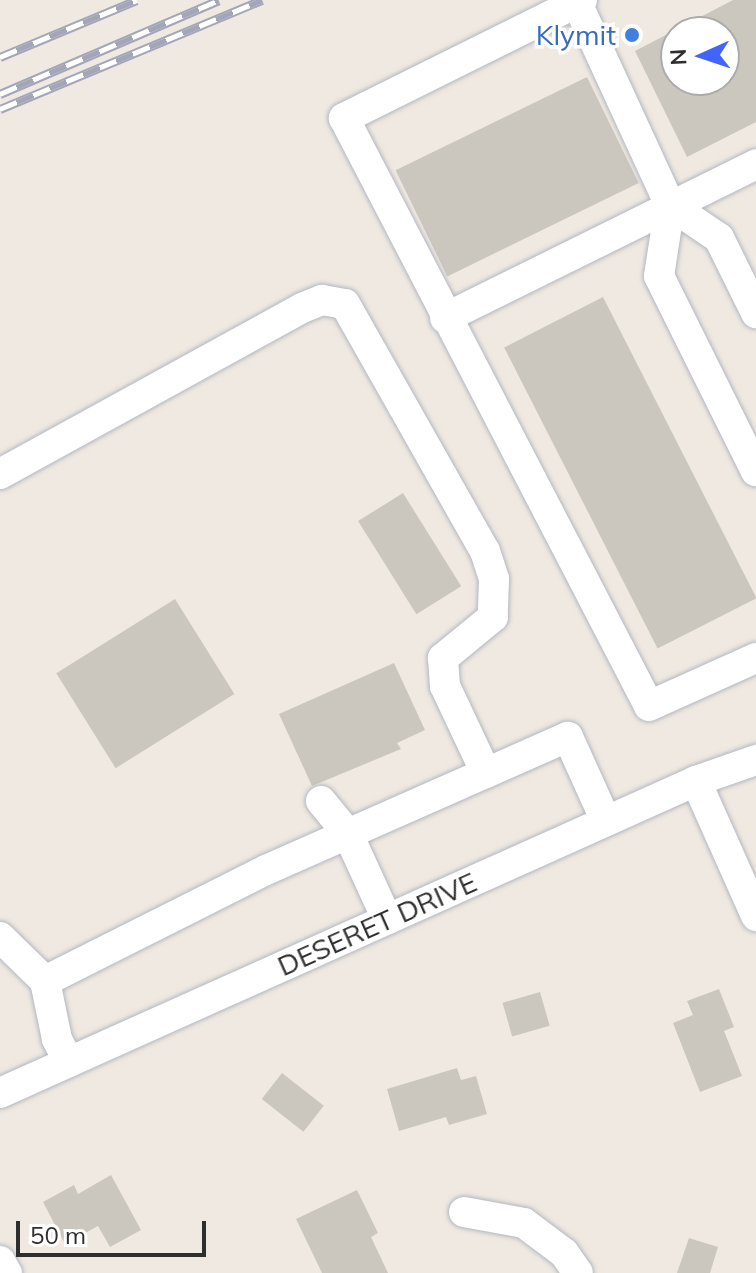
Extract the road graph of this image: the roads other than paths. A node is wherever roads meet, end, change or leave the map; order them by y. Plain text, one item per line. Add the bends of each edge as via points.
1 (579, 1) edge
2 (756, 164) edge
3 (670, 205) junction
4 (756, 313) edge
5 (445, 318) junction
6 (756, 471) edge
7 (0, 474) edge
8 (756, 658) edge
9 (756, 760) edge
10 (486, 773) junction
11 (696, 781) junction
12 (321, 801) dead end
13 (606, 821) junction
14 (348, 834) junction
15 (756, 916) edge
16 (387, 919) junction
17 (0, 937) edge
18 (45, 981) junction
19 (69, 1062) junction
20 (0, 1093) edge
21 (464, 1212) dead end
22 (0, 1261) edge
23 (7, 1273) edge
24 (578, 1273) edge

1 - 3 street
1 - 5 street via 344,118
2 - 3 street
3 - 4 street via 719,238
3 - 5 street
3 - 6 street via 659,276
5 - 8 street via 649,706
7 - 10 street via 302,308 322,300 345,304 485,551 494,579 493,617 443,658 445,686
9 - 11 street, DESERET DRIVE
10 - 13 street via 568,737
10 - 14 street
11 - 13 street, DESERET DRIVE
11 - 15 street
12 - 14 street
13 - 16 street, DESERET DRIVE
14 - 16 street
14 - 18 street
16 - 19 street, DESERET DRIVE
17 - 18 street
18 - 19 street via 57,1039
19 - 20 street, DESERET DRIVE
21 - 24 street via 524,1223 564,1253
22 - 23 street

